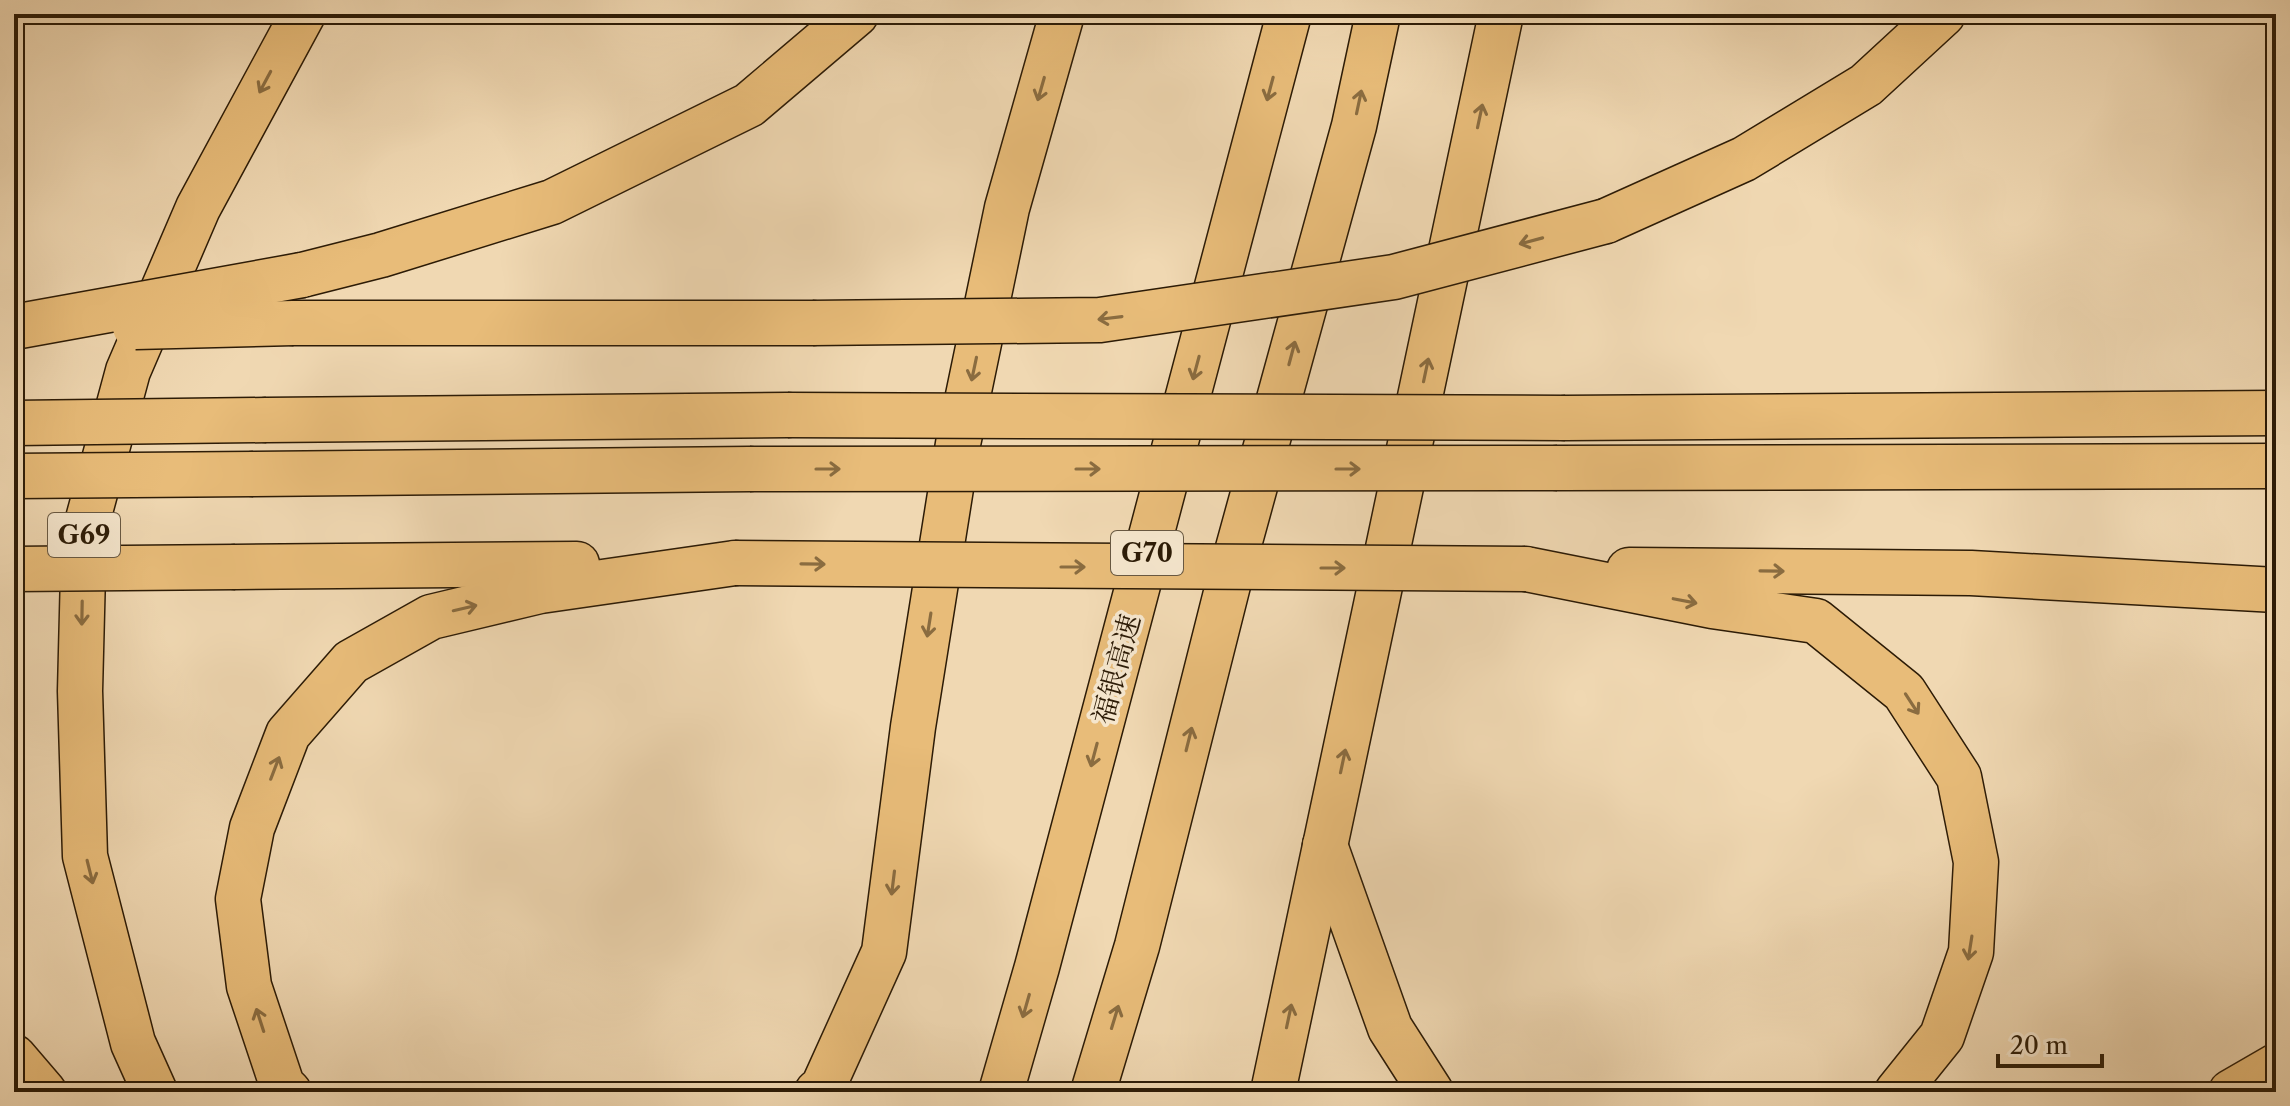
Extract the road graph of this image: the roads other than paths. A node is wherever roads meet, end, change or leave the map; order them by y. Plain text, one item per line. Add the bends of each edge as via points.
1 (303, 14) edge
2 (856, 14) edge
3 (1062, 14) edge
4 (1289, 14) edge
5 (1378, 14) edge
6 (1501, 14) edge
7 (1943, 14) edge
8 (14, 328) edge
9 (2276, 413) edge
10 (14, 423) edge
11 (2276, 466) edge
12 (14, 476) edge
13 (735, 563) junction
14 (14, 569) edge
15 (1526, 569) junction
16 (2276, 590) edge
17 (1325, 845) junction
18 (14, 1057) edge
19 (2276, 1066) edge
20 (44, 1092) edge
21 (155, 1092) edge
22 (289, 1092) edge
23 (817, 1092) edge
24 (1001, 1092) edge
25 (1093, 1092) edge
26 (1273, 1092) edge
27 (1431, 1092) edge
28 (1897, 1092) edge
29 (2231, 1092) edge

1 -> 21 highway, G69 via 198,208 128,371 84,534 80,691 85,856 133,1043
2 - 8 highway, bridge via 749,105 552,202 302,275
3 -> 23 highway via 1007,208 958,444 884,952
4 -> 24 highway, 福银高速 / G70
25 -> 5 highway via 1137,946 1229,581 1354,126
17 -> 6 highway
7 -> 8 highway, bridge via 1866,85 1744,159 1606,221 1394,277 1100,320
9 - 10 highway, bridge via 1565,418 788,415
12 -> 11 highway, bridge
13 - 14 highway, bridge
13 -> 15 highway, bridge
22 -> 13 highway via 282,1085 249,986 238,899 252,828 288,734 351,662 431,617 540,591
15 -> 16 highway via 1971,573
15 -> 28 highway via 1816,621 1904,692 1959,777 1976,862 1971,952 1942,1036
26 -> 17 highway
17 - 27 highway via 1390,1028
18 - 20 highway
19 - 29 highway

